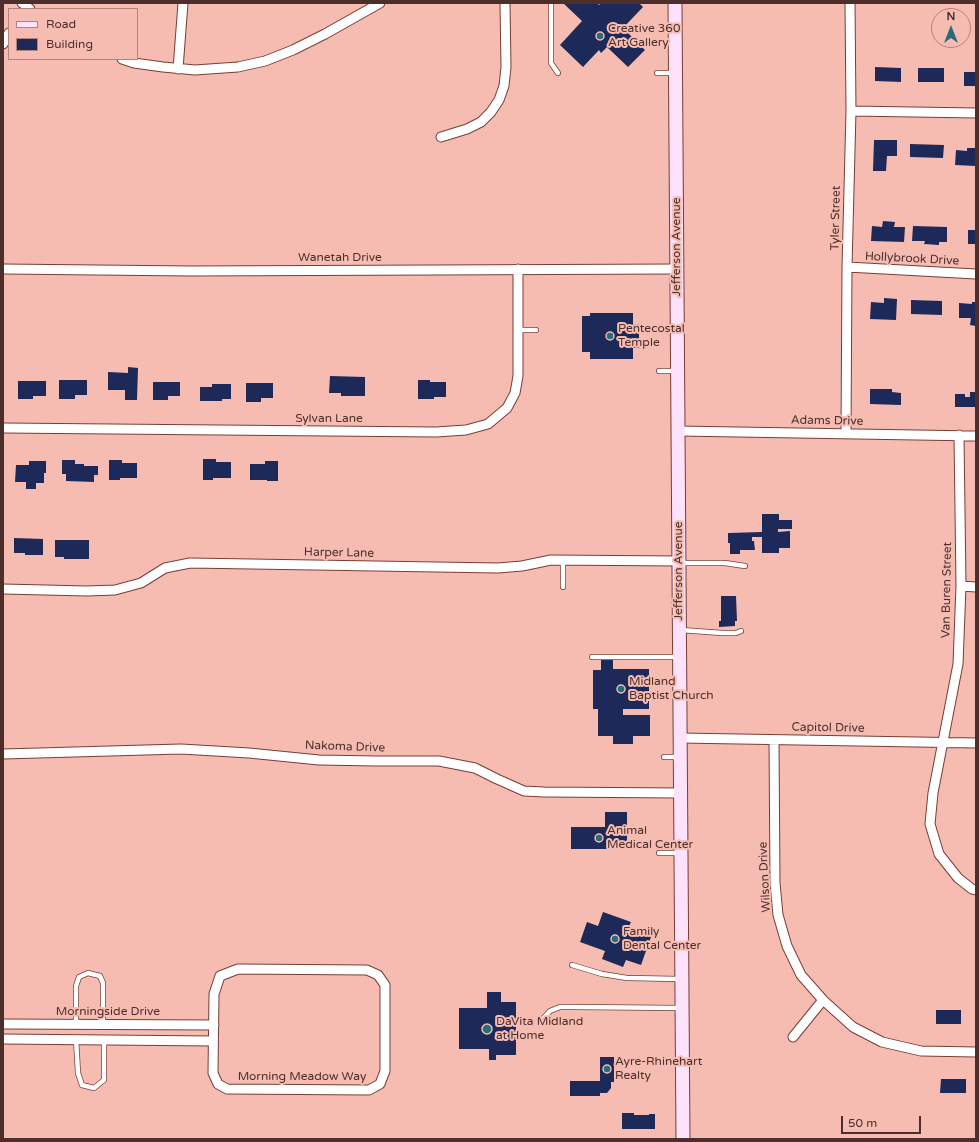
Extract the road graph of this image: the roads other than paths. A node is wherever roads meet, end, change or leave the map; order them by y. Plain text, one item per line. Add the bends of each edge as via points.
1 (183, 3) edge
2 (380, 3) edge
3 (505, 3) edge
4 (551, 3) edge
5 (675, 3) edge
6 (850, 3) edge
7 (8, 35) edge
8 (3, 44) edge
9 (126, 60) edge
10 (178, 68) junction
11 (558, 73) dead end
12 (676, 73) junction
13 (657, 74) dead end
14 (851, 111) junction
15 (976, 113) edge
16 (441, 137) dead end
17 (847, 267) junction
18 (3, 269) edge
19 (518, 269) junction
20 (677, 269) junction
21 (976, 274) edge
22 (518, 330) junction
23 (536, 330) dead end
24 (659, 371) dead end
25 (678, 371) junction
26 (3, 428) edge
27 (678, 431) junction
28 (846, 433) junction
29 (959, 436) junction
30 (976, 436) edge
31 (563, 560) junction
32 (679, 562) junction
33 (745, 566) dead end
34 (960, 586) junction
35 (563, 587) dead end
36 (976, 587) edge
37 (3, 589) edge
38 (679, 630) junction
39 (741, 631) dead end
40 (594, 656) dead end
41 (679, 657) junction
42 (680, 738) junction
43 (774, 740) junction
44 (942, 742) junction
45 (976, 743) edge
46 (3, 754) edge
47 (664, 757) dead end
48 (680, 757) junction
49 (680, 793) junction
50 (659, 853) dead end
51 (681, 853) junction
52 (976, 890) edge
53 (572, 965) dead end
54 (682, 979) junction
55 (823, 1000) junction
56 (682, 1008) junction
57 (541, 1021) dead end
58 (3, 1024) edge
59 (76, 1024) junction
60 (103, 1024) junction
61 (214, 1025) junction
62 (792, 1037) dead end
63 (3, 1039) edge
64 (76, 1040) junction
65 (104, 1040) junction
66 (213, 1041) junction
67 (976, 1052) edge
68 (662, 1061) dead end
69 (682, 1061) junction
70 (683, 1139) edge

1 - 10 street
2 - 10 street via 325,34 265,61 215,69
3 - 16 street via 506,68 499,100 481,122
4 - 11 lane via 551,63
5 - 12 street, Jefferson Avenue
6 - 14 street, Tyler Street
7 - 8 street
9 - 10 street
12 - 13 lane
12 - 20 street, Jefferson Avenue
14 - 15 street
14 - 17 street, Tyler Street
17 - 21 street, Hollybrook Drive
17 - 28 street, Tyler Street
18 - 19 street, Wanetah Drive
19 - 20 street, Wanetah Drive
19 - 22 street, Sylvan Lane
20 - 25 street, Jefferson Avenue
22 - 23 lane
22 - 26 street, Sylvan Lane via 518,376 515,393 507,408 488,424 466,430 428,432
24 - 25 lane
25 - 27 street, Jefferson Avenue
27 - 28 street, Adams Drive
27 - 32 street, Jefferson Avenue
28 - 29 street, Adams Drive
29 - 30 street, Adams Drive
29 - 34 street, Van Buren Street
31 - 32 street, Harper Lane
31 - 35 lane
31 - 37 street, Harper Lane via 498,568 190,563 165,568 141,583 115,590
32 - 33 lane
32 - 38 street, Jefferson Avenue
34 - 36 street
34 - 44 street, Van Buren Street via 958,664
38 - 39 lane via 722,633
38 - 41 street, Jefferson Avenue
40 - 41 lane
41 - 42 street, Jefferson Avenue
42 - 43 street, Capitol Drive
42 - 48 street, Jefferson Avenue
43 - 44 street, Capitol Drive
43 - 55 street, Wilson Drive via 775,882 778,915 787,946 801,975
44 - 45 street, Capitol Drive
44 - 52 street, Van Buren Street via 930,824 939,854 958,878
46 - 49 street, Nakoma Drive via 181,749 319,760 439,761 474,768 524,791
47 - 48 lane
48 - 49 street, Jefferson Avenue
49 - 51 street, Jefferson Avenue
50 - 51 lane
51 - 54 street, Jefferson Avenue
53 - 54 lane via 627,978
54 - 56 street, Jefferson Avenue
55 - 62 street
55 - 67 street, Wilson Drive via 853,1027 882,1042 921,1051
56 - 57 lane via 560,1008 550,1011
56 - 69 street, Jefferson Avenue
58 - 59 street, Morningside Drive
59 - 60 street, Morningside Drive
59 - 60 lane via 76,986 79,977 88,973 100,976 103,984
60 - 61 street, Morningside Drive
61 - 66 street, Morning Meadow Way
61 - 66 street, Morning Meadow Way via 214,994 220,976 238,969 367,970 378,975 385,985 385,1072 380,1084 369,1090 227,1089 218,1084 214,1072
63 - 64 street
64 - 65 street
64 - 65 lane via 78,1073 82,1085 94,1088 104,1080
65 - 66 street
68 - 69 lane
69 - 70 street, Jefferson Avenue

